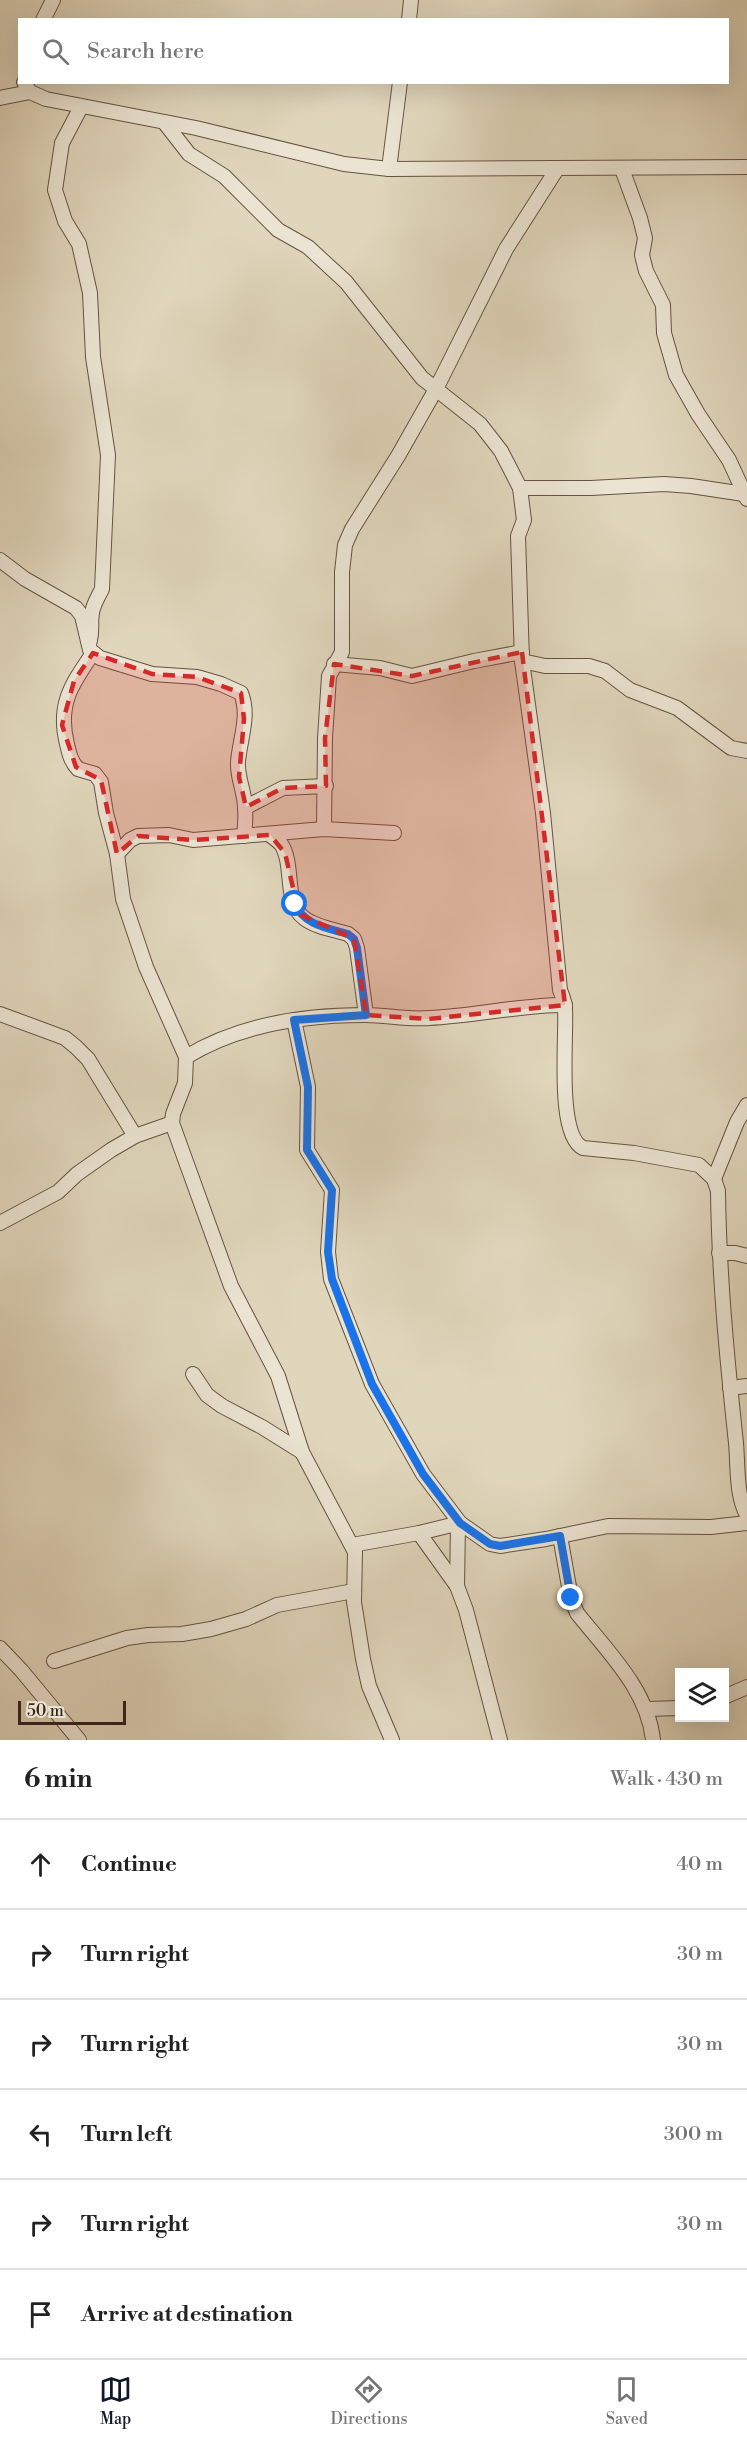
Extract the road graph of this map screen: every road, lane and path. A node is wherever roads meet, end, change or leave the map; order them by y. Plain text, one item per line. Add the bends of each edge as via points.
1 (53, 0) edge
2 (411, 0) edge
3 (45, 18) edge
4 (409, 18) edge
5 (400, 84) edge
6 (27, 87) edge
7 (0, 98) edge
8 (81, 107) junction
9 (164, 122) junction
10 (747, 167) edge
11 (389, 169) junction
12 (557, 169) junction
13 (622, 169) junction
14 (436, 389) junction
15 (520, 488) junction
16 (746, 496) edge
17 (0, 560) edge
18 (91, 648) junction
19 (522, 657) junction
20 (334, 664) junction
21 (747, 751) edge
22 (326, 786) junction
23 (246, 807) junction
24 (324, 829) junction
25 (394, 833) dead end
26 (270, 835) junction
27 (244, 836) junction
28 (117, 854) junction
29 (565, 1005) junction
30 (0, 1014) edge
31 (366, 1015) junction
32 (294, 1020) junction
33 (186, 1057) junction
34 (747, 1105) edge
35 (172, 1123) junction
36 (135, 1136) junction
37 (714, 1179) junction
38 (0, 1223) edge
39 (719, 1253) junction
40 (747, 1256) edge
41 (193, 1374) dead end
42 (747, 1386) edge
43 (730, 1388) junction
44 (302, 1452) junction
45 (747, 1515) edge
46 (747, 1523) edge
47 (459, 1524) junction
48 (419, 1533) junction
49 (560, 1536) junction
50 (352, 1545) junction
51 (457, 1586) junction
52 (354, 1591) junction
53 (0, 1648) edge
54 (54, 1661) dead end
55 (745, 1692) edge
56 (729, 1696) edge
57 (675, 1708) edge
58 (647, 1709) junction
59 (79, 1740) edge
60 (392, 1740) edge
61 (500, 1740) edge
62 (652, 1740) edge

1 - 3 street
2 - 4 street
5 - 11 street
6 - 7 street
6 - 8 street via 46,99
8 - 9 street
8 - 18 street via 62,143 55,190 65,221 79,244 90,293 93,357 108,455 103,578 91,616
9 - 11 street via 344,164
9 - 14 street via 189,154 224,176 278,230 308,246 346,282 422,378
10 - 13 street
11 - 12 street
12 - 13 street
12 - 14 street via 506,249
13 - 16 street via 645,238 642,255 646,271 663,305 664,333 676,375 729,460
14 - 15 street via 480,424 501,451
14 - 20 street via 345,545 342,652
15 - 16 street via 664,484
15 - 19 street via 524,510 518,536
17 - 18 street via 76,608
18 - 23 street via 111,662 152,674 197,677 241,693 244,738 238,760
18 - 28 street via 74,681 62,725 76,767 100,779
19 - 20 street via 474,661 412,676 380,668
19 - 21 street via 545,666 588,666 605,671 630,690 677,708 731,748
19 - 29 street via 543,813 560,990
20 - 22 street via 328,676
22 - 23 street via 283,788
22 - 24 street
23 - 27 street
24 - 25 street
24 - 26 street
26 - 27 street
26 - 31 street via 285,853 299,914 307,921 354,939
27 - 28 street via 193,840 169,835 138,837
28 - 33 street via 126,909 146,967
29 - 31 street via 428,1019
29 - 37 street via 565,1098 576,1145 699,1165
30 - 36 street via 65,1038 76,1047 88,1059
31 - 32 street
32 - 33 street via 208,1043
32 - 47 street via 308,1087 307,1150 332,1190 328,1252 332,1279 372,1384 423,1474
33 - 35 street via 185,1083
34 - 37 street
35 - 36 street
35 - 44 street via 231,1286 278,1377
36 - 38 street via 77,1174 58,1192
37 - 39 street via 718,1191
39 - 40 street
39 - 43 street
41 - 44 street via 207,1395 222,1406
42 - 43 street
43 - 45 street via 741,1496
44 - 50 street
46 - 49 street via 711,1527 608,1526
47 - 48 street
47 - 49 street via 500,1546
47 - 51 street
48 - 50 street
48 - 51 street
49 - 58 street via 577,1613
50 - 52 street via 357,1562
51 - 61 street
52 - 54 street via 277,1605 211,1629 127,1638
52 - 60 street via 369,1686
53 - 59 street
55 - 56 street
57 - 58 street
58 - 62 street

